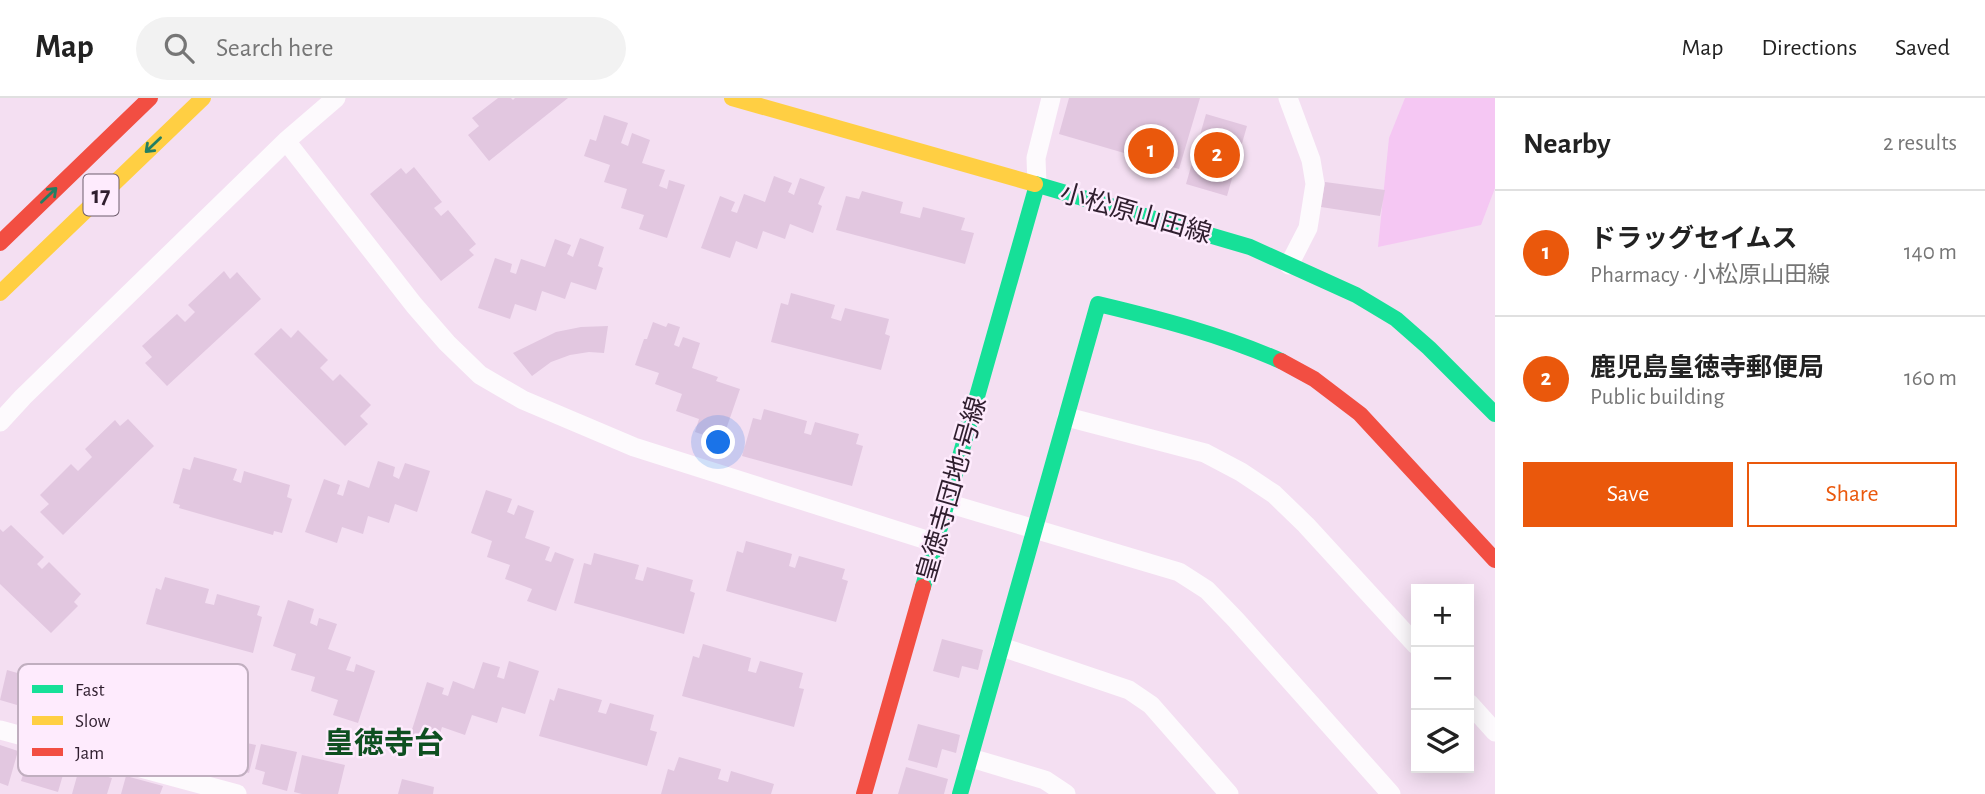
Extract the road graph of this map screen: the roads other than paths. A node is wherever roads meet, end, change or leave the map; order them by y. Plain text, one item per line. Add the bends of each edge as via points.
1 (150, 98) edge
2 (203, 98) edge
3 (336, 98) edge
4 (732, 98) edge
5 (1051, 98) edge
6 (1288, 98) edge
7 (286, 141) junction
8 (1037, 185) junction
9 (0, 243) edge
10 (1289, 265) junction
11 (0, 293) edge
12 (1495, 414) edge
13 (1067, 417) junction
14 (0, 422) edge
15 (947, 503) junction
16 (1035, 529) junction
17 (936, 543) junction
18 (1495, 560) edge
19 (1411, 640) edge
20 (1002, 647) junction
21 (1474, 709) edge
22 (0, 730) edge
23 (1495, 732) edge
24 (18, 735) edge
25 (971, 758) junction
26 (170, 776) edge
27 (237, 794) edge
28 (864, 794) edge
29 (960, 794) edge
30 (1066, 794) edge
31 (1229, 794) edge
32 (1391, 794) edge

9 -> 1 street, 17
2 -> 11 street, 17
3 - 7 street
4 - 8 street, 小松原山田線
5 - 8 street via 1035,158
6 - 10 street via 1315,184 1308,228
7 - 14 street
7 - 17 street via 414,305 480,375 523,400 634,447
8 - 10 street, 小松原山田線 via 1250,247
8 - 15 street, 皇徳寺団地1号線
10 - 12 street, 小松原山田線 via 1396,319
13 - 16 street
13 - 18 street via 1098,304 1203,330 1296,369 1340,397 1376,429
13 - 19 street via 1205,453 1241,472 1274,494 1306,525
15 - 16 street
15 - 17 street, 皇徳寺団地1号線
16 - 20 street
16 - 32 street via 1179,572 1207,590
17 - 28 street, 皇徳寺団地1号線
20 - 25 street
20 - 31 street via 1129,691 1151,705
21 - 23 street
22 - 24 street
25 - 29 street
25 - 30 street via 1045,780
26 - 27 street

